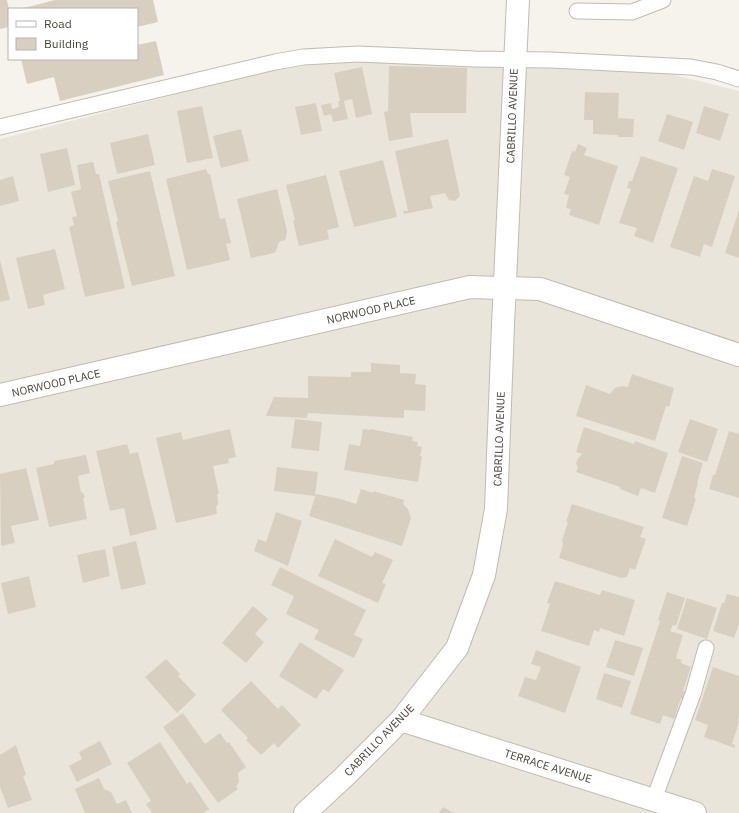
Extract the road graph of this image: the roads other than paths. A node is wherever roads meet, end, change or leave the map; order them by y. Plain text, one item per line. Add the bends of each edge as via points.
1 (518, 0) edge
2 (663, 0) edge
3 (578, 11) dead end
4 (514, 60) junction
5 (739, 79) edge
6 (0, 127) edge
7 (505, 288) junction
8 (739, 355) edge
9 (0, 396) edge
10 (706, 648) dead end
11 (401, 720) junction
12 (654, 799) junction
13 (305, 813) edge
14 (695, 813) edge

1 - 4 street, CABRILLO AVENUE
2 - 3 lane via 632,12
4 - 5 lane via 691,67
4 - 6 lane via 358,54 303,57
4 - 7 street, CABRILLO AVENUE
7 - 8 street, NORWOOD PLACE via 540,289
7 - 9 street, NORWOOD PLACE via 470,287
7 - 11 street, CABRILLO AVENUE via 496,508 484,575 457,648
10 - 12 lane via 693,694
11 - 12 street, TERRACE AVENUE
11 - 13 street, CABRILLO AVENUE
12 - 14 street, TERRACE AVENUE

